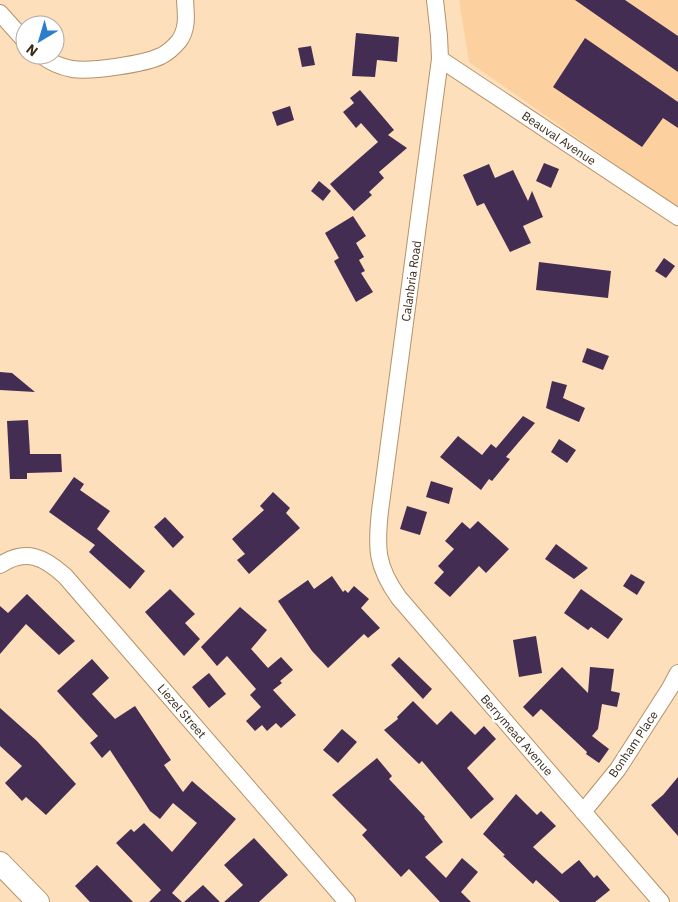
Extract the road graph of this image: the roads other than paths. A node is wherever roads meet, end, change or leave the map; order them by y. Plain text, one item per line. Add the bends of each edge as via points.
1 (185, 0) edge
2 (435, 0) edge
3 (0, 13) edge
4 (15, 30) edge
5 (440, 59) junction
6 (59, 65) edge
7 (678, 217) edge
8 (380, 563) joint
9 (0, 565) edge
10 (678, 673) edge
11 (583, 812) junction
12 (0, 862) edge
13 (38, 902) edge
14 (348, 902) edge
15 (661, 902) edge

1 - 6 street via 184,31 179,41 160,56 94,69 72,69
2 - 5 street, Calanbria Road
3 - 4 street
5 - 7 street, Beauval Avenue
5 - 8 street, Calanbria Road via 380,511
8 - 11 street, Berrymead Avenue via 386,580 399,598
9 - 14 street, Liezel Street via 19,556 30,556 47,562 65,576
10 - 11 street, Bonham Place via 618,769
11 - 15 street, Berrymead Avenue
12 - 13 street

